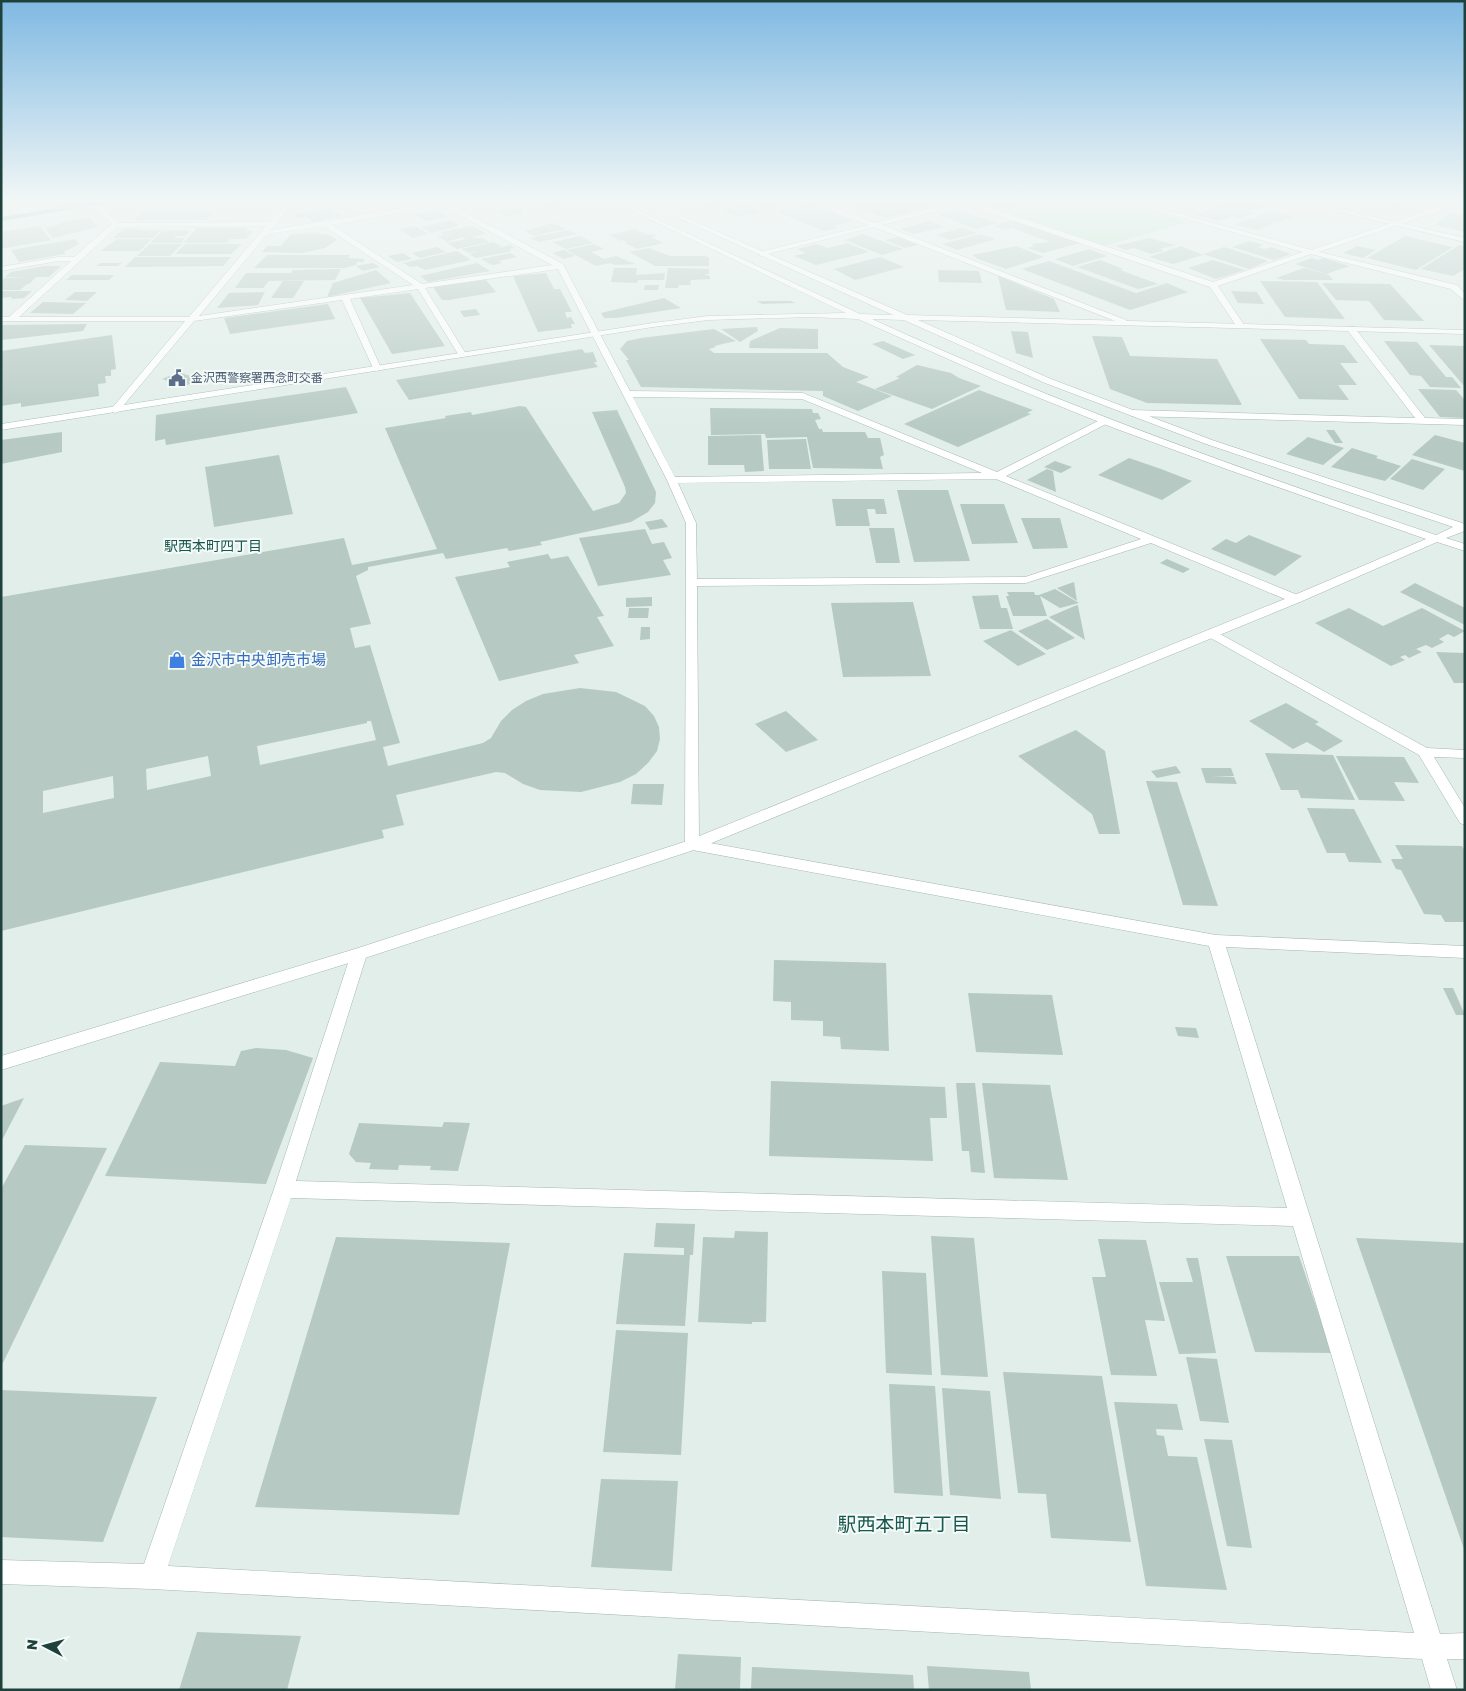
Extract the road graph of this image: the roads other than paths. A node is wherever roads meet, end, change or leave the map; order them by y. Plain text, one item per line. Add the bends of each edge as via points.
1 (56, 279) edge
2 (227, 279) edge
3 (409, 279) edge
4 (470, 279) edge
5 (567, 279) edge
6 (782, 279) edge
7 (818, 279) edge
8 (1012, 279) edge
9 (1195, 279) edge
10 (1231, 279) edge
11 (1421, 279) edge
12 (1213, 285) junction
13 (420, 286) junction
14 (346, 296) junction
15 (1465, 299) edge
16 (861, 316) junction
17 (903, 317) junction
18 (1, 319) edge
19 (11, 319) junction
20 (193, 319) junction
21 (1123, 322) junction
22 (1240, 325) junction
23 (1351, 329) junction
24 (1465, 332) edge
25 (597, 334) junction
26 (462, 354) junction
27 (377, 368) junction
28 (627, 394) junction
29 (116, 410) junction
30 (1132, 413) junction
31 (1422, 420) junction
32 (1105, 421) junction
33 (1465, 422) edge
34 (1, 426) edge
35 (1465, 432) edge
36 (998, 476) junction
37 (672, 480) junction
38 (1464, 527) edge
39 (1437, 538) junction
40 (1149, 540) junction
41 (1465, 548) edge
42 (692, 583) junction
43 (1296, 599) junction
44 (1211, 633) junction
45 (1424, 752) junction
46 (1465, 754) edge
47 (1465, 820) edge
48 (692, 844) junction
49 (1216, 941) junction
50 (1465, 952) edge
51 (359, 954) junction
52 (1, 1063) edge
53 (284, 1189) junction
54 (1301, 1217) junction
55 (1, 1572) edge
56 (152, 1577) junction
57 (1465, 1646) edge
58 (1432, 1647) junction
59 (1444, 1690) edge

1 - 19 street
2 - 20 street
3 - 13 street
4 - 13 street
5 - 25 street
6 - 16 street
7 - 17 street
8 - 21 street
9 - 12 street
10 - 12 street
11 - 15 street via 1454,287
12 - 22 street
13 - 14 street
13 - 26 street
14 - 20 street
14 - 27 street
16 - 17 street
16 - 25 street via 708,318
16 - 32 street via 1002,380
17 - 21 street
17 - 30 street via 996,359
18 - 19 street
19 - 20 street
20 - 29 street
21 - 22 street
22 - 23 street
23 - 24 street
23 - 31 street
25 - 26 street
25 - 28 street
26 - 27 street
27 - 29 street
28 - 36 street via 803,396
28 - 37 street
29 - 34 street
30 - 31 street
30 - 38 street via 1331,484
31 - 33 street
31 - 35 street
32 - 36 street
32 - 39 street via 1223,466
36 - 37 street
36 - 40 street
37 - 42 street via 691,523
38 - 39 street
39 - 41 street
39 - 43 street
40 - 42 street via 1026,580
40 - 43 street
42 - 48 street
43 - 44 street
44 - 45 street
44 - 48 street
45 - 46 street
45 - 47 street
48 - 49 street
48 - 51 street
49 - 50 street
49 - 54 street
51 - 52 street
51 - 53 street
53 - 54 street
53 - 56 street
54 - 58 street
55 - 56 street
56 - 58 street
57 - 58 street
58 - 59 street

